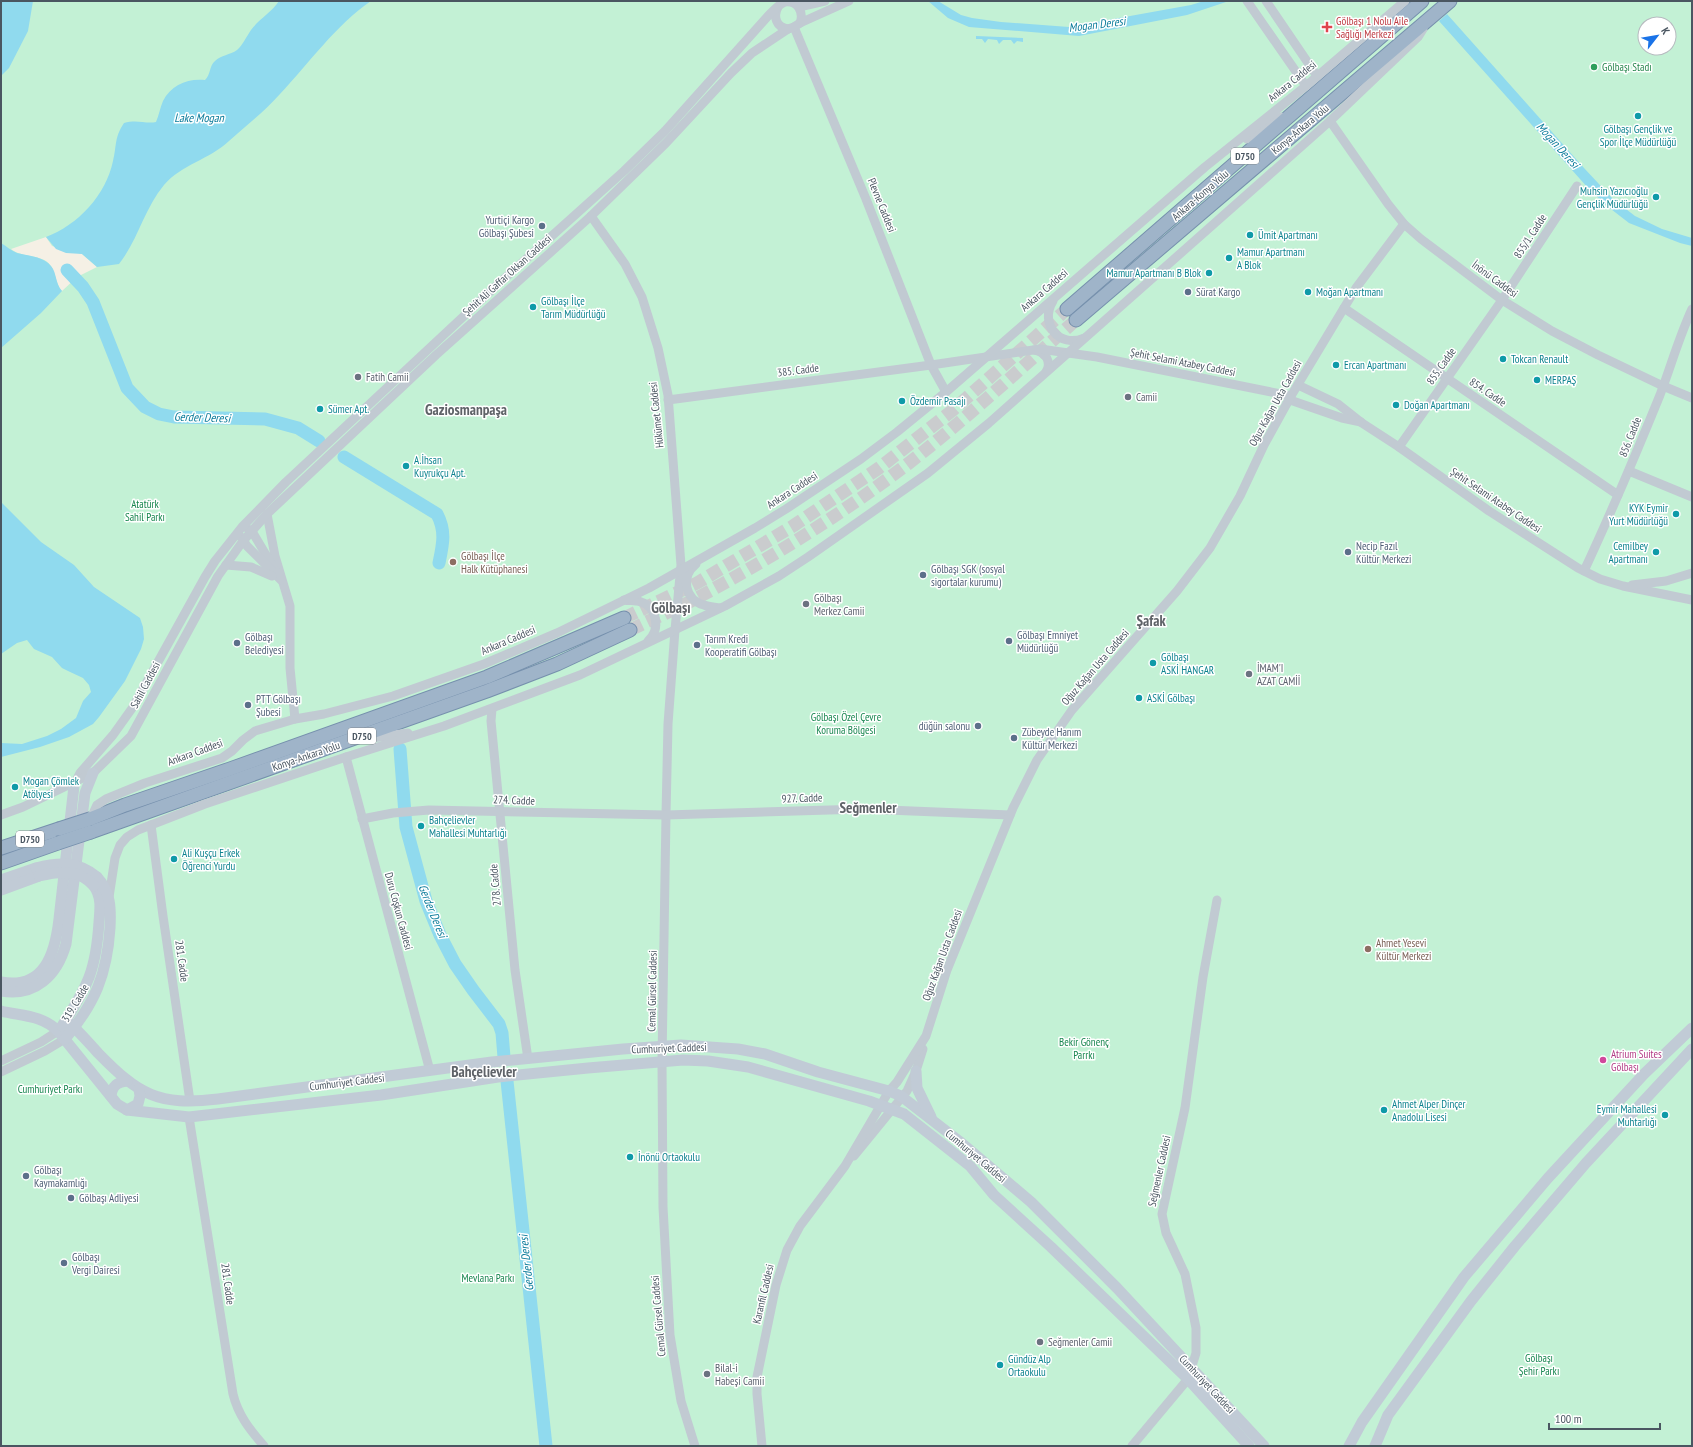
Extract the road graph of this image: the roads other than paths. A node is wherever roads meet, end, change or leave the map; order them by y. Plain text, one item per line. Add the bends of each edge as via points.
1 (825, 1) edge
2 (849, 1) edge
3 (1266, 1) edge
4 (1405, 1) edge
5 (1422, 1) edge
6 (1450, 1) edge
7 (1252, 2) edge
8 (778, 4) edge
9 (797, 4) edge
10 (1430, 18) junction
11 (794, 26) junction
12 (1318, 76) junction
13 (1310, 90) junction
14 (1330, 121) junction
15 (1577, 186) dead end
16 (591, 216) junction
17 (1404, 224) junction
18 (1055, 296) junction
19 (1502, 300) junction
20 (1344, 308) junction
21 (1067, 309) tunnel mouth
22 (1692, 309) edge
23 (1076, 320) tunnel mouth
24 (1087, 336) junction
25 (1032, 349) junction
26 (1069, 352) junction
27 (987, 356) junction
28 (1097, 357) junction
29 (931, 365) junction
30 (1044, 375) junction
31 (1447, 378) junction
32 (1298, 385) junction
33 (1663, 386) junction
34 (946, 392) junction
35 (1290, 398) junction
36 (1692, 398) edge
37 (668, 400) junction
38 (1362, 423) junction
39 (1399, 447) junction
40 (1629, 471) junction
41 (1618, 495) junction
42 (1692, 497) edge
43 (267, 514) junction
44 (244, 524) junction
45 (253, 530) junction
46 (243, 541) junction
47 (708, 555) junction
48 (226, 565) junction
49 (681, 570) junction
50 (1584, 571) junction
51 (1692, 573) edge
52 (283, 583) junction
53 (1623, 586) junction
54 (623, 600) junction
55 (1692, 600) edge
56 (720, 608) junction
57 (624, 618) tunnel mouth
58 (630, 630) tunnel mouth
59 (675, 630) junction
60 (643, 644) junction
61 (492, 709) junction
62 (295, 719) junction
63 (438, 728) junction
64 (344, 742) junction
65 (346, 757) junction
66 (93, 773) junction
67 (75, 784) junction
68 (500, 811) junction
69 (1, 815) edge
70 (666, 815) junction
71 (1010, 816) junction
72 (362, 819) junction
73 (90, 823) junction
74 (151, 825) junction
75 (1, 848) edge
76 (1, 863) edge
77 (38, 872) junction
78 (1, 880) edge
79 (96, 882) junction
80 (1, 890) edge
81 (109, 897) junction
82 (1217, 900) dead end
83 (1, 982) edge
84 (1, 991) edge
85 (1, 1011) edge
86 (66, 1020) junction
87 (75, 1027) junction
88 (1692, 1028) edge
89 (61, 1035) junction
90 (926, 1036) junction
91 (663, 1046) junction
92 (1692, 1049) edge
93 (528, 1059) junction
94 (1, 1061) edge
95 (662, 1061) junction
96 (430, 1071) junction
97 (916, 1071) junction
98 (1, 1072) edge
99 (127, 1081) junction
100 (139, 1089) junction
101 (889, 1090) junction
102 (111, 1096) junction
103 (901, 1096) junction
104 (190, 1101) junction
105 (880, 1105) junction
106 (127, 1110) junction
107 (893, 1110) junction
108 (189, 1117) junction
109 (933, 1121) junction
110 (845, 1166) junction
111 (1192, 1368) junction
112 (1188, 1379) junction
113 (1355, 1434) junction
114 (264, 1446) edge
115 (695, 1446) edge
116 (762, 1446) edge
117 (1132, 1446) edge
118 (1249, 1446) edge
119 (1264, 1446) edge
120 (1346, 1446) edge
121 (1349, 1446) edge
122 (1375, 1446) edge

1 - 9 street
2 - 11 street, Şehit Ali Gaffar Okkan Caddesi
3 - 12 street
4 - 12 street, Ankara Caddesi
5 - 13 highway, Ankara-Konya Yolu / D750
6 - 10 highway, Konya-Ankara Yolu / D750
7 - 13 street
8 - 9 street
8 - 11 street via 775,12 779,25
8 - 44 street, Şehit Ali Gaffar Okkan Caddesi via 665,131 624,171 495,287
9 - 11 street via 802,16
10 - 14 street via 1418,37
10 - 23 highway, Konya-Ankara Yolu / D750
11 - 16 street, Şehit Ali Gaffar Okkan Caddesi via 752,53 666,143
11 - 29 street, Plevne Caddesi via 864,192
12 - 13 street, Ankara Caddesi
13 - 18 street, Ankara Caddesi via 1205,167
13 - 21 highway, Ankara-Konya Yolu / D750
14 - 17 street, İnönü Caddesi
14 - 24 street
15 - 19 street, 855/1. Cadde
16 - 37 street, Hükümet Caddesi via 625,264 642,297 658,348
16 - 43 street, Şehit Ali Gaffar Okkan Caddesi via 436,355
17 - 19 street, İnönü Caddesi
17 - 20 street, Oğuz Kağan Usta Caddesi
18 - 24 street via 1048,312 1053,330 1067,341 1076,341
18 - 27 street, Ankara Caddesi
19 - 31 street, 855. Cadde
19 - 33 street, İnönü Caddesi via 1572,342
20 - 31 street, 854. Cadde
20 - 32 street, Oğuz Kağan Usta Caddesi
22 - 33 street, 856. Cadde
24 - 26 street
24 - 28 street via 1087,351
25 - 26 street, Şehit Selami Atabey Caddesi
25 - 27 street, Şehit Selami Atabey Caddesi
25 - 30 street via 1041,352 1048,360 1048,368
26 - 28 street, Şehit Selami Atabey Caddesi
26 - 30 street
27 - 29 street, 385. Cadde
27 - 34 street, Ankara Caddesi
28 - 35 street, Şehit Selami Atabey Caddesi
29 - 34 street, Plevne Caddesi
29 - 37 street, 385. Cadde
30 - 56 street via 956,450 889,502 779,576
31 - 39 street, 855. Cadde
31 - 41 street, 854. Cadde
32 - 35 street, Oğuz Kağan Usta Caddesi
32 - 38 street, Şehit Selami Atabey Caddesi via 1338,404
33 - 36 street, İnönü Caddesi
33 - 40 street, 856. Cadde
34 - 47 street, Ankara Caddesi via 861,459 786,509
35 - 38 street, Şehit Selami Atabey Caddesi
35 - 71 street, Oğuz Kağan Usta Caddesi via 1210,548 1177,591 1072,710 1037,760
37 - 49 street, Hükümet Caddesi
38 - 39 street, Şehit Selami Atabey Caddesi
39 - 50 street, Şehit Selami Atabey Caddesi via 1489,511
40 - 41 street, 856. Cadde
40 - 42 street
41 - 50 street, 856. Cadde
43 - 45 street, Şehit Ali Gaffar Okkan Caddesi
43 - 52 street via 272,545
44 - 45 street
44 - 46 street via 241,537
44 - 67 street, Şehit Ali Gaffar Okkan Caddesi via 215,561 133,707 80,773
45 - 46 street, Şehit Ali Gaffar Okkan Caddesi
45 - 52 street
46 - 48 street, Şehit Ali Gaffar Okkan Caddesi
46 - 52 street
47 - 49 street, Ankara Caddesi
47 - 56 street via 689,572 686,587 697,602
48 - 52 street via 260,569
48 - 66 street, Sahil Caddesi via 208,593 131,736
49 - 54 street, Ankara Caddesi
49 - 59 street, Hükümet Caddesi
50 - 53 street, Şehit Selami Atabey Caddesi
51 - 53 street, Şehit Selami Atabey Caddesi via 1666,581
52 - 62 street via 290,606 290,668
53 - 55 street, Şehit Selami Atabey Caddesi
54 - 60 street via 639,601 652,611 656,631
54 - 62 street, Ankara Caddesi via 504,656 393,696
56 - 59 street
57 - 73 highway, D750 via 487,677 125,805
58 - 64 highway, Konya-Ankara Yolu / D750 via 557,664
59 - 60 street
59 - 70 street, Cemal Gürsel Caddesi via 668,724
60 - 61 street via 580,675
61 - 63 street
61 - 68 street, 278. Cadde
62 - 73 street, Ankara Caddesi via 255,731 222,758 145,783 106,799 97,805
63 - 64 street
63 - 65 street
64 - 73 highway, Konya-Ankara Yolu / D750
65 - 72 street, Duru Coşkun Caddesi
65 - 74 street via 205,804
66 - 67 street, Sahil Caddesi
66 - 84 main road via 85,793 66,944 61,960 49,976 30,990 16,993
67 - 69 street, Sahil Caddesi
67 - 83 main road via 57,938 52,954 40,972 28,981 14,984
68 - 70 street, 274. Cadde
68 - 72 street, 274. Cadde via 429,810
68 - 93 street, 278. Cadde
70 - 71 street, 927. Cadde via 863,809
70 - 91 street, Cemal Gürsel Caddesi
71 - 90 street, Oğuz Kağan Usta Caddesi via 947,970
72 - 96 street, Duru Coşkun Caddesi
73 - 75 highway, D750, bridge via 59,829
73 - 76 highway, Konya-Ankara Yolu / D750, bridge via 58,843
74 - 81 street, 319. Cadde via 127,837 120,845 115,858
74 - 104 street, 281. Cadde
77 - 78 main road, 319. Cadde
77 - 79 main road, 319. Cadde, bridge via 57,863 71,863 85,868
77 - 80 main road, 319. Cadde
79 - 81 main road, 319. Cadde via 105,887
79 - 86 main road, 319. Cadde via 100,900 95,961 84,991
81 - 87 main road, 319. Cadde via 111,914 105,968 92,1000
82 - 111 street, Seğmenler Caddesi via 1203,976 1186,1108 1162,1214 1166,1233 1185,1274 1196,1328 1196,1353
85 - 89 main road via 36,1017 49,1023
86 - 87 main road, Cumhuriyet Caddesi
86 - 89 main road, 319. Cadde
87 - 89 main road, 319. Cadde
87 - 99 main road, Cumhuriyet Caddesi
88 - 113 main road via 1644,1074 1548,1178 1464,1277
89 - 94 street, 319. Cadde
89 - 98 street, 319. Cadde via 45,1051
89 - 102 main road
90 - 97 street, Karanfil Caddesi
90 - 101 street, Oğuz Kağan Usta Caddesi via 897,1082
91 - 93 main road, Cumhuriyet Caddesi
91 - 95 street, Cemal Gürsel Caddesi
91 - 101 main road, Cumhuriyet Caddesi via 703,1046 765,1054 818,1072
92 - 122 main road via 1586,1163 1480,1290 1388,1415
93 - 96 main road, Cumhuriyet Caddesi
95 - 105 main road, Cumhuriyet Caddesi via 708,1060 748,1067
95 - 108 main road, Cumhuriyet Caddesi via 498,1077
95 - 115 street, Cemal Gürsel Caddesi via 663,1207 669,1328 681,1401
96 - 104 main road, Cumhuriyet Caddesi
97 - 103 street, Karanfil Caddesi via 907,1091
97 - 109 main road via 917,1088
99 - 100 main road, Cumhuriyet Caddesi
99 - 102 main road via 114,1086
100 - 104 main road, Cumhuriyet Caddesi via 166,1100
100 - 106 main road via 138,1104
101 - 103 main road, Cumhuriyet Caddesi
101 - 105 street, Karanfil Caddesi
102 - 106 main road via 118,1105
103 - 107 street, Karanfil Caddesi
103 - 109 main road, Cumhuriyet Caddesi
105 - 107 main road, Cumhuriyet Caddesi
105 - 110 street, Karanfil Caddesi
106 - 108 main road, Cumhuriyet Caddesi
107 - 110 street, Karanfil Caddesi
107 - 112 main road, Cumhuriyet Caddesi via 914,1122 970,1166 994,1195
108 - 114 street, 281. Cadde via 233,1394 239,1413
109 - 111 main road, Cumhuriyet Caddesi via 1031,1202
110 - 116 street, Karanfil Caddesi via 800,1226 782,1264 757,1377
111 - 112 street, Seğmenler Caddesi
111 - 119 main road, Cumhuriyet Caddesi
112 - 117 street, Seğmenler Caddesi
112 - 118 main road, Cumhuriyet Caddesi
113 - 120 main road
113 - 121 main road

